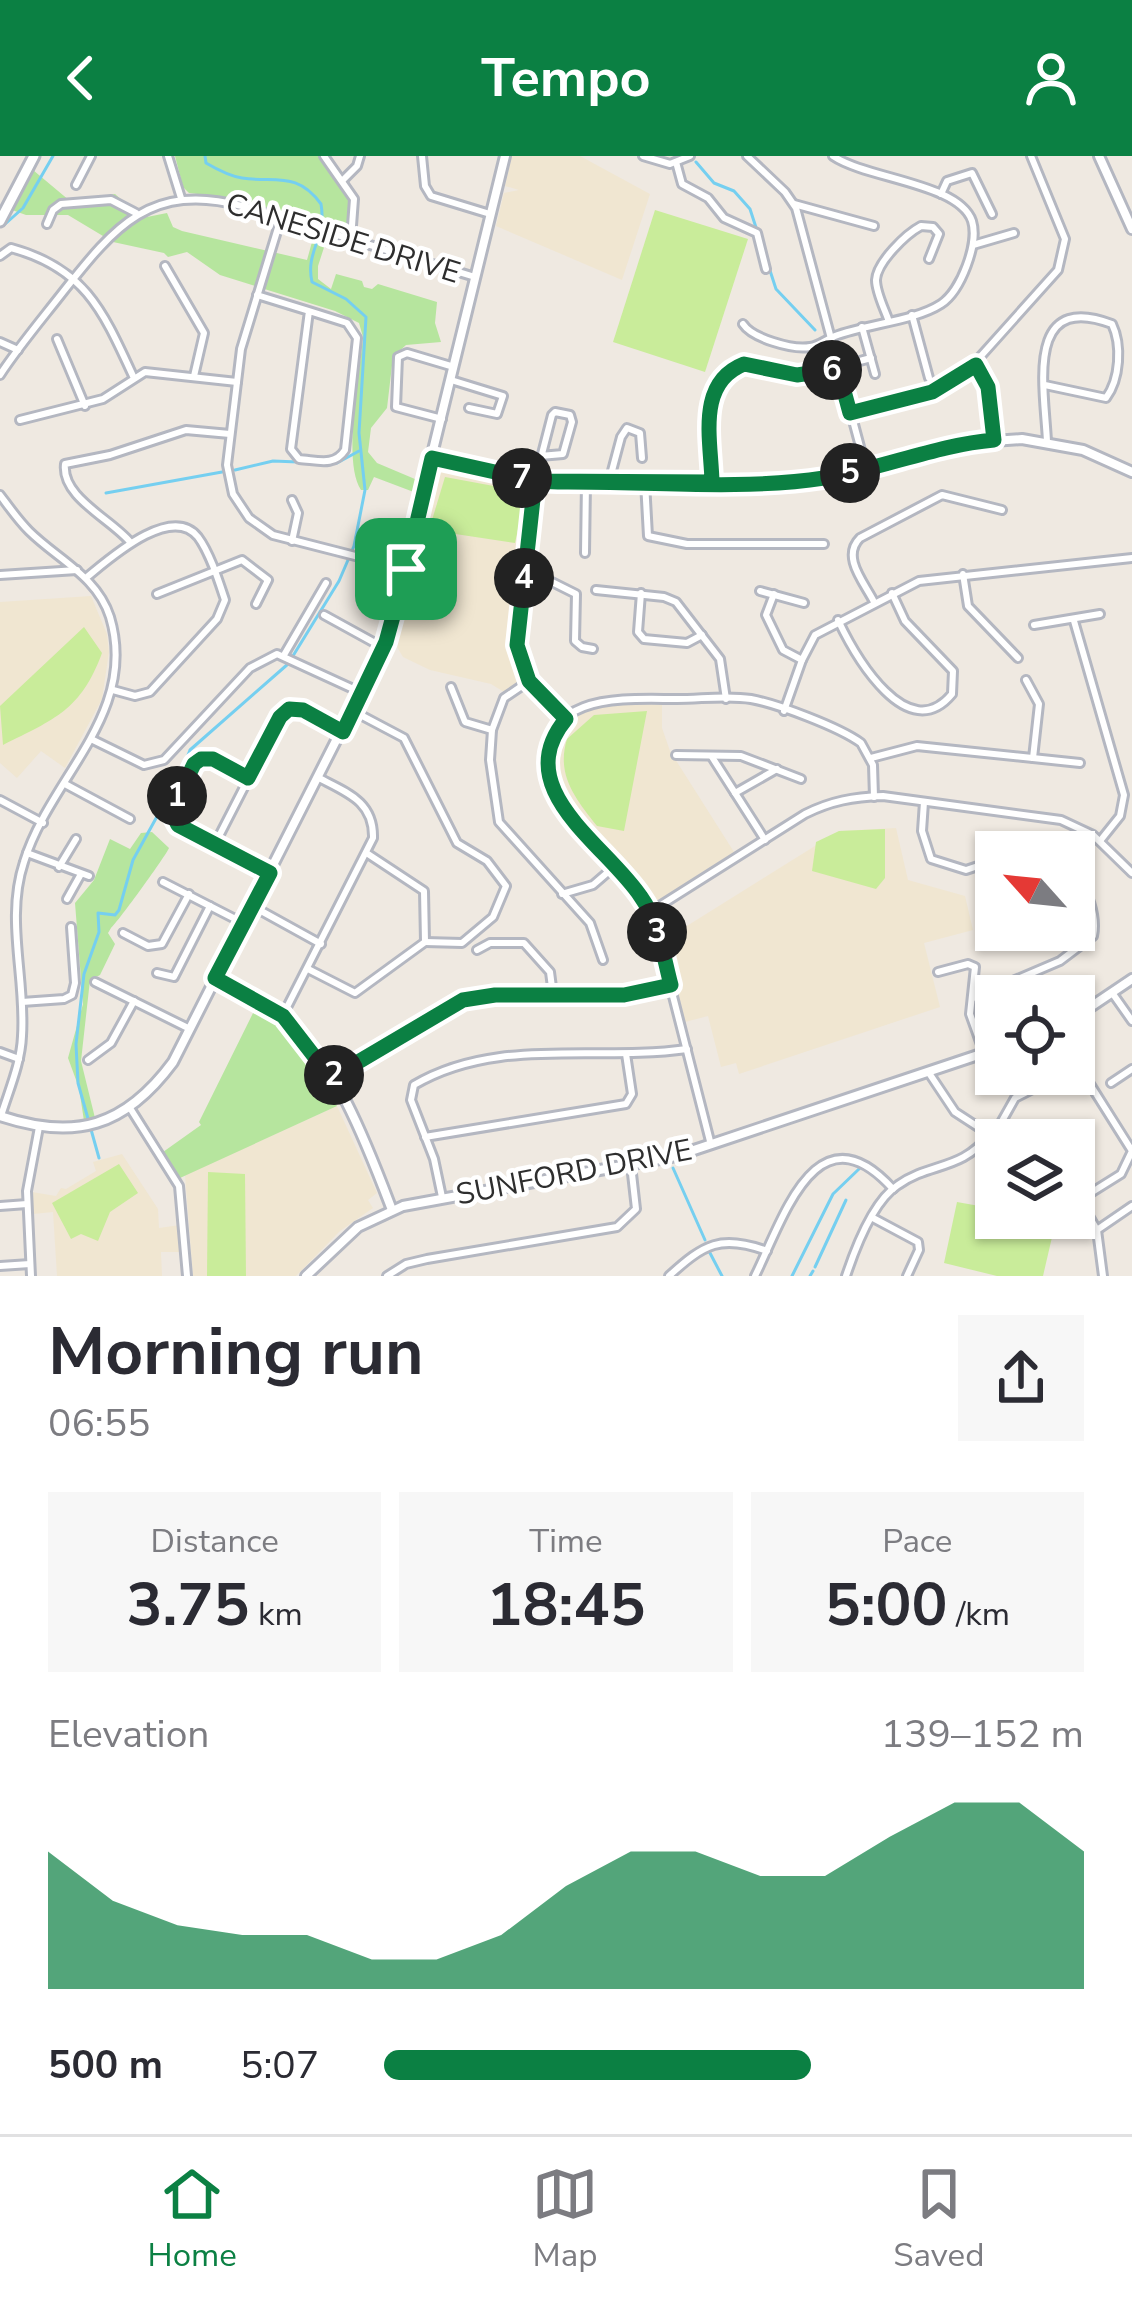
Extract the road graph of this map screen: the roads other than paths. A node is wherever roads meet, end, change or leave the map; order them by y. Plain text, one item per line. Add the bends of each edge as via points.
1 (34, 156) edge
2 (91, 156) edge
3 (168, 156) edge
4 (324, 156) edge
5 (360, 156) edge
6 (422, 156) edge
7 (505, 156) edge
8 (643, 156) edge
9 (690, 156) edge
10 (747, 156) edge
11 (833, 156) edge
12 (1030, 156) edge
13 (1099, 156) edge
14 (676, 162) junction
15 (343, 180) junction
16 (76, 185) dead end
17 (941, 194) junction
18 (181, 199) junction
19 (794, 203) junction
20 (138, 214) junction
21 (490, 214) junction
22 (992, 214) dead end
23 (281, 218) junction
24 (0, 220) edge
25 (47, 224) dead end
26 (874, 226) dead end
27 (1132, 229) edge
28 (1014, 232) dead end
29 (351, 239) junction
30 (973, 245) junction
31 (0, 256) edge
32 (929, 259) dead end
33 (165, 266) dead end
34 (766, 269) dead end
35 (476, 277) junction
36 (73, 279) junction
37 (257, 295) junction
38 (309, 311) junction
39 (912, 314) junction
40 (888, 320) junction
41 (743, 324) dead end
42 (862, 327) junction
43 (830, 337) junction
44 (57, 339) dead end
45 (0, 342) edge
46 (18, 350) junction
47 (871, 358) junction
48 (856, 362) dead end
49 (976, 365) junction
50 (454, 367) junction
51 (838, 369) junction
52 (875, 374) dead end
53 (0, 375) edge
54 (194, 376) junction
55 (133, 377) junction
56 (929, 378) dead end
57 (451, 380) junction
58 (237, 382) junction
59 (1045, 385) junction
60 (85, 406) junction
61 (469, 408) dead end
62 (850, 413) junction
63 (442, 419) junction
64 (20, 420) dead end
65 (230, 434) junction
66 (994, 440) junction
67 (1047, 442) junction
68 (540, 456) junction
69 (432, 458) junction
70 (642, 458) dead end
71 (1131, 469) edge
72 (866, 470) junction
73 (535, 481) junction
74 (586, 482) junction
75 (609, 482) junction
76 (645, 482) junction
77 (712, 482) junction
78 (0, 495) edge
79 (292, 500) dead end
80 (1002, 510) dead end
81 (292, 541) junction
82 (130, 542) junction
83 (824, 544) dead end
84 (585, 553) dead end
85 (1132, 558) edge
86 (406, 569) junction
87 (76, 570) junction
88 (212, 570) junction
89 (963, 574) junction
90 (0, 575) edge
91 (86, 578) junction
92 (524, 578) junction
93 (326, 583) dead end
94 (596, 590) dead end
95 (641, 593) junction
96 (892, 593) junction
97 (157, 594) dead end
98 (874, 602) junction
99 (801, 603) dead end
100 (256, 604) dead end
101 (1100, 614) dead end
102 (324, 615) dead end
103 (838, 620) junction
104 (1074, 621) junction
105 (1034, 625) dead end
106 (702, 635) junction
107 (384, 648) junction
108 (593, 649) dead end
109 (286, 656) junction
110 (1018, 658) dead end
111 (802, 660) junction
112 (1026, 680) dead end
113 (529, 681) junction
114 (451, 687) dead end
115 (113, 690) junction
116 (362, 693) junction
117 (726, 699) junction
118 (353, 711) junction
119 (784, 711) junction
120 (566, 719) junction
121 (492, 730) junction
122 (343, 732) junction
123 (91, 739) junction
124 (676, 755) dead end
125 (711, 756) junction
126 (871, 758) junction
127 (1033, 758) junction
128 (1080, 763) dead end
129 (776, 769) junction
130 (248, 778) junction
131 (319, 778) junction
132 (801, 779) dead end
133 (65, 784) junction
134 (735, 794) junction
135 (874, 796) junction
136 (0, 800) edge
137 (924, 802) junction
138 (130, 819) dead end
139 (43, 824) junction
140 (76, 838) dead end
141 (765, 839) junction
142 (1100, 841) junction
143 (214, 844) junction
144 (27, 853) junction
145 (368, 854) junction
146 (615, 866) junction
147 (975, 866) edge
148 (59, 867) junction
149 (270, 873) junction
150 (1132, 873) edge
151 (164, 882) dead end
152 (189, 894) junction
153 (562, 894) junction
154 (67, 899) dead end
155 (210, 905) junction
156 (263, 912) dead end
157 (650, 912) junction
158 (243, 923) junction
159 (71, 927) dead end
160 (122, 933) dead end
161 (425, 942) junction
162 (322, 944) junction
163 (477, 950) dead end
164 (1072, 951) edge
165 (603, 960) dead end
166 (308, 969) junction
167 (938, 972) dead end
168 (158, 974) dead end
169 (215, 978) junction
170 (1132, 980) edge
171 (95, 982) dead end
172 (671, 985) junction
173 (1113, 994) junction
174 (553, 995) junction
175 (973, 998) junction
176 (134, 1001) junction
177 (22, 1002) junction
178 (1095, 1005) edge
179 (283, 1016) junction
180 (1132, 1021) edge
181 (190, 1029) junction
182 (975, 1029) edge
183 (687, 1049) junction
184 (0, 1052) edge
185 (626, 1054) junction
186 (975, 1056) edge
187 (19, 1059) junction
188 (88, 1060) dead end
189 (929, 1073) junction
190 (1130, 1073) edge
191 (331, 1078) junction
192 (1111, 1083) dead end
193 (1095, 1092) edge
194 (130, 1108) junction
195 (0, 1116) edge
196 (975, 1124) edge
197 (39, 1127) junction
198 (425, 1137) junction
199 (711, 1145) junction
200 (975, 1151) edge
201 (631, 1164) junction
202 (893, 1189) junction
203 (1095, 1191) edge
204 (442, 1197) junction
205 (27, 1204) junction
206 (0, 1206) edge
207 (1132, 1206) edge
208 (392, 1210) junction
209 (873, 1219) junction
210 (1095, 1226) edge
211 (1097, 1230) junction
212 (767, 1251) junction
213 (31, 1264) junction
214 (0, 1266) edge
215 (31, 1276) edge
216 (187, 1276) edge
217 (306, 1276) edge
218 (387, 1276) edge
219 (669, 1276) edge
220 (755, 1276) edge
221 (846, 1276) edge
222 (907, 1276) edge
223 (1103, 1276) edge

1 - 24 main road
2 - 16 street
3 - 18 street
4 - 15 street
5 - 15 street
6 - 21 street via 431,196
7 - 21 street
8 - 14 street
9 - 14 street
10 - 19 street
11 - 17 street
12 - 49 street via 1063,229 1064,255
13 - 27 street
14 - 34 street via 682,184 757,233
15 - 29 street via 356,204
17 - 22 street via 947,181 972,173
17 - 30 street via 968,212
18 - 20 street, CANESIDE DRIVE
18 - 23 street, CANESIDE DRIVE
19 - 26 street
19 - 43 street
20 - 25 street via 111,200 67,203
20 - 36 street, CANESIDE DRIVE
21 - 35 street
23 - 29 street, CANESIDE DRIVE
23 - 37 street
28 - 30 street
29 - 35 street, CANESIDE DRIVE
30 - 39 street via 948,298
31 - 36 street via 11,248 41,257
32 - 40 street via 939,234 921,226 878,273
33 - 54 street via 204,333
35 - 50 street
36 - 46 street, CANESIDE DRIVE
36 - 55 street via 101,308
37 - 38 street
37 - 58 street
38 - 38 street via 346,323 357,338 345,450 328,462 299,458 292,449
39 - 40 street
39 - 56 street
40 - 42 street
41 - 43 street via 752,334 804,348
42 - 43 street
42 - 47 street
43 - 51 street
44 - 60 street
45 - 46 street
46 - 53 street, CANESIDE DRIVE
47 - 48 street
47 - 52 street
49 - 62 street via 932,392
49 - 66 street via 988,387
50 - 57 street
50 - 63 street via 398,357 395,405
51 - 62 street
51 - 77 street via 797,375 754,364 729,371 710,400
54 - 55 street
54 - 58 street
55 - 60 street
57 - 61 street via 503,396 499,413
57 - 63 street
58 - 65 street
59 - 59 street via 1044,345 1056,327 1078,318 1112,324 1117,366 1106,398
59 - 67 street
60 - 64 street
62 - 72 street
63 - 69 street
65 - 81 street via 226,465 240,506
65 - 82 street via 186,430 65,464 72,490
66 - 67 street
66 - 72 street
67 - 71 street
68 - 68 street via 551,415 570,415 562,454
68 - 73 street
69 - 73 street
69 - 86 street
70 - 75 street via 640,433 624,430
72 - 77 street
73 - 74 street
73 - 92 street
74 - 75 street
74 - 84 street
75 - 76 street
76 - 77 street
76 - 83 street via 647,536 687,544
78 - 87 street
79 - 81 street
80 - 98 street via 942,495 860,538 851,556
81 - 86 street
82 - 88 street via 148,532 190,531
82 - 91 street
85 - 89 street
86 - 107 street
87 - 90 street
87 - 91 street
88 - 97 street
88 - 100 street via 242,560 265,574
88 - 115 street via 225,600 217,619 150,692
89 - 96 street
89 - 110 street via 968,606
91 - 115 street via 111,624
92 - 108 street via 577,594 575,641
92 - 113 street via 517,645
93 - 109 street
94 - 95 street
95 - 106 street via 676,602
95 - 106 street via 644,640 687,643
96 - 98 street
96 - 103 street via 905,621 953,671 952,694 931,711 902,704 857,656
98 - 103 street
99 - 111 street via 767,592 766,615 783,650
101 - 104 street
102 - 107 street
103 - 111 street via 815,635
104 - 105 street
104 - 142 street via 1124,796
106 - 117 street via 723,665
107 - 116 street
109 - 116 street
109 - 123 street via 259,661 164,760 144,765
111 - 119 street
112 - 127 street via 1039,704
113 - 120 street
113 - 121 street via 504,698
114 - 121 street via 465,722
115 - 123 street
116 - 118 street
117 - 119 street
117 - 120 street via 604,700
118 - 122 street
118 - 161 street via 404,738 457,843 487,861 506,886 493,917 462,944
119 - 126 street via 848,735
120 - 146 street via 548,752 550,786
121 - 153 street via 501,828
122 - 130 street via 289,709
122 - 131 street
123 - 133 street
124 - 125 street
125 - 129 street
125 - 134 street
126 - 127 street via 917,746
126 - 135 street
127 - 128 street
129 - 132 street
129 - 134 street
130 - 143 street
130 - 143 street via 204,758 184,783 172,818
131 - 145 street via 366,806 373,828
131 - 149 street
133 - 138 street
133 - 139 street
134 - 141 street
135 - 137 street
135 - 141 street via 829,803
136 - 139 street
137 - 142 street via 1044,816
137 - 147 street via 931,859
139 - 144 street
140 - 148 street
141 - 157 street
142 - 150 street
143 - 149 street
144 - 148 street
144 - 177 street via 16,903
145 - 161 street via 424,891
145 - 162 street
146 - 153 street via 593,885
146 - 157 street
148 - 154 street via 85,875
149 - 158 street
151 - 152 street
152 - 155 street
152 - 160 street via 162,944
153 - 165 street via 593,928
155 - 158 street
155 - 168 street via 174,977
156 - 162 street
157 - 172 street
158 - 169 street
159 - 177 street via 72,995
161 - 166 street via 359,992
162 - 166 street
163 - 174 street via 524,943 550,972
164 - 175 street
166 - 179 street
167 - 175 street via 974,966
169 - 179 street
169 - 181 street
170 - 173 street
171 - 176 street
172 - 174 street
172 - 183 street
173 - 178 street
173 - 180 street
174 - 191 street via 463,1000
175 - 182 street
176 - 181 street
176 - 188 street via 111,1043
177 - 187 street
179 - 191 street
181 - 194 street via 165,1073
183 - 185 street
183 - 199 street
184 - 187 street
185 - 198 street via 626,1104
185 - 198 street via 532,1053 449,1066 411,1089
186 - 189 street, SUNFORD DRIVE
187 - 195 street
189 - 196 street
189 - 199 street, SUNFORD DRIVE
190 - 192 street
191 - 208 street
193 - 203 street via 1132,1151 1121,1174
194 - 197 street via 89,1125
194 - 216 street via 179,1186
195 - 197 street
197 - 205 street
198 - 204 street
199 - 201 street, SUNFORD DRIVE
200 - 202 street
201 - 204 street, SUNFORD DRIVE
201 - 218 street via 636,1209 617,1227 427,1259
202 - 209 street
202 - 212 street via 862,1161 826,1161 808,1173
204 - 208 street, SUNFORD DRIVE
205 - 206 street
205 - 213 street
207 - 211 street
208 - 217 street, SUNFORD DRIVE via 358,1227
209 - 221 street
209 - 222 street via 918,1242
210 - 211 street
211 - 223 street
212 - 219 street via 710,1245
212 - 220 street
213 - 214 street
213 - 215 street

